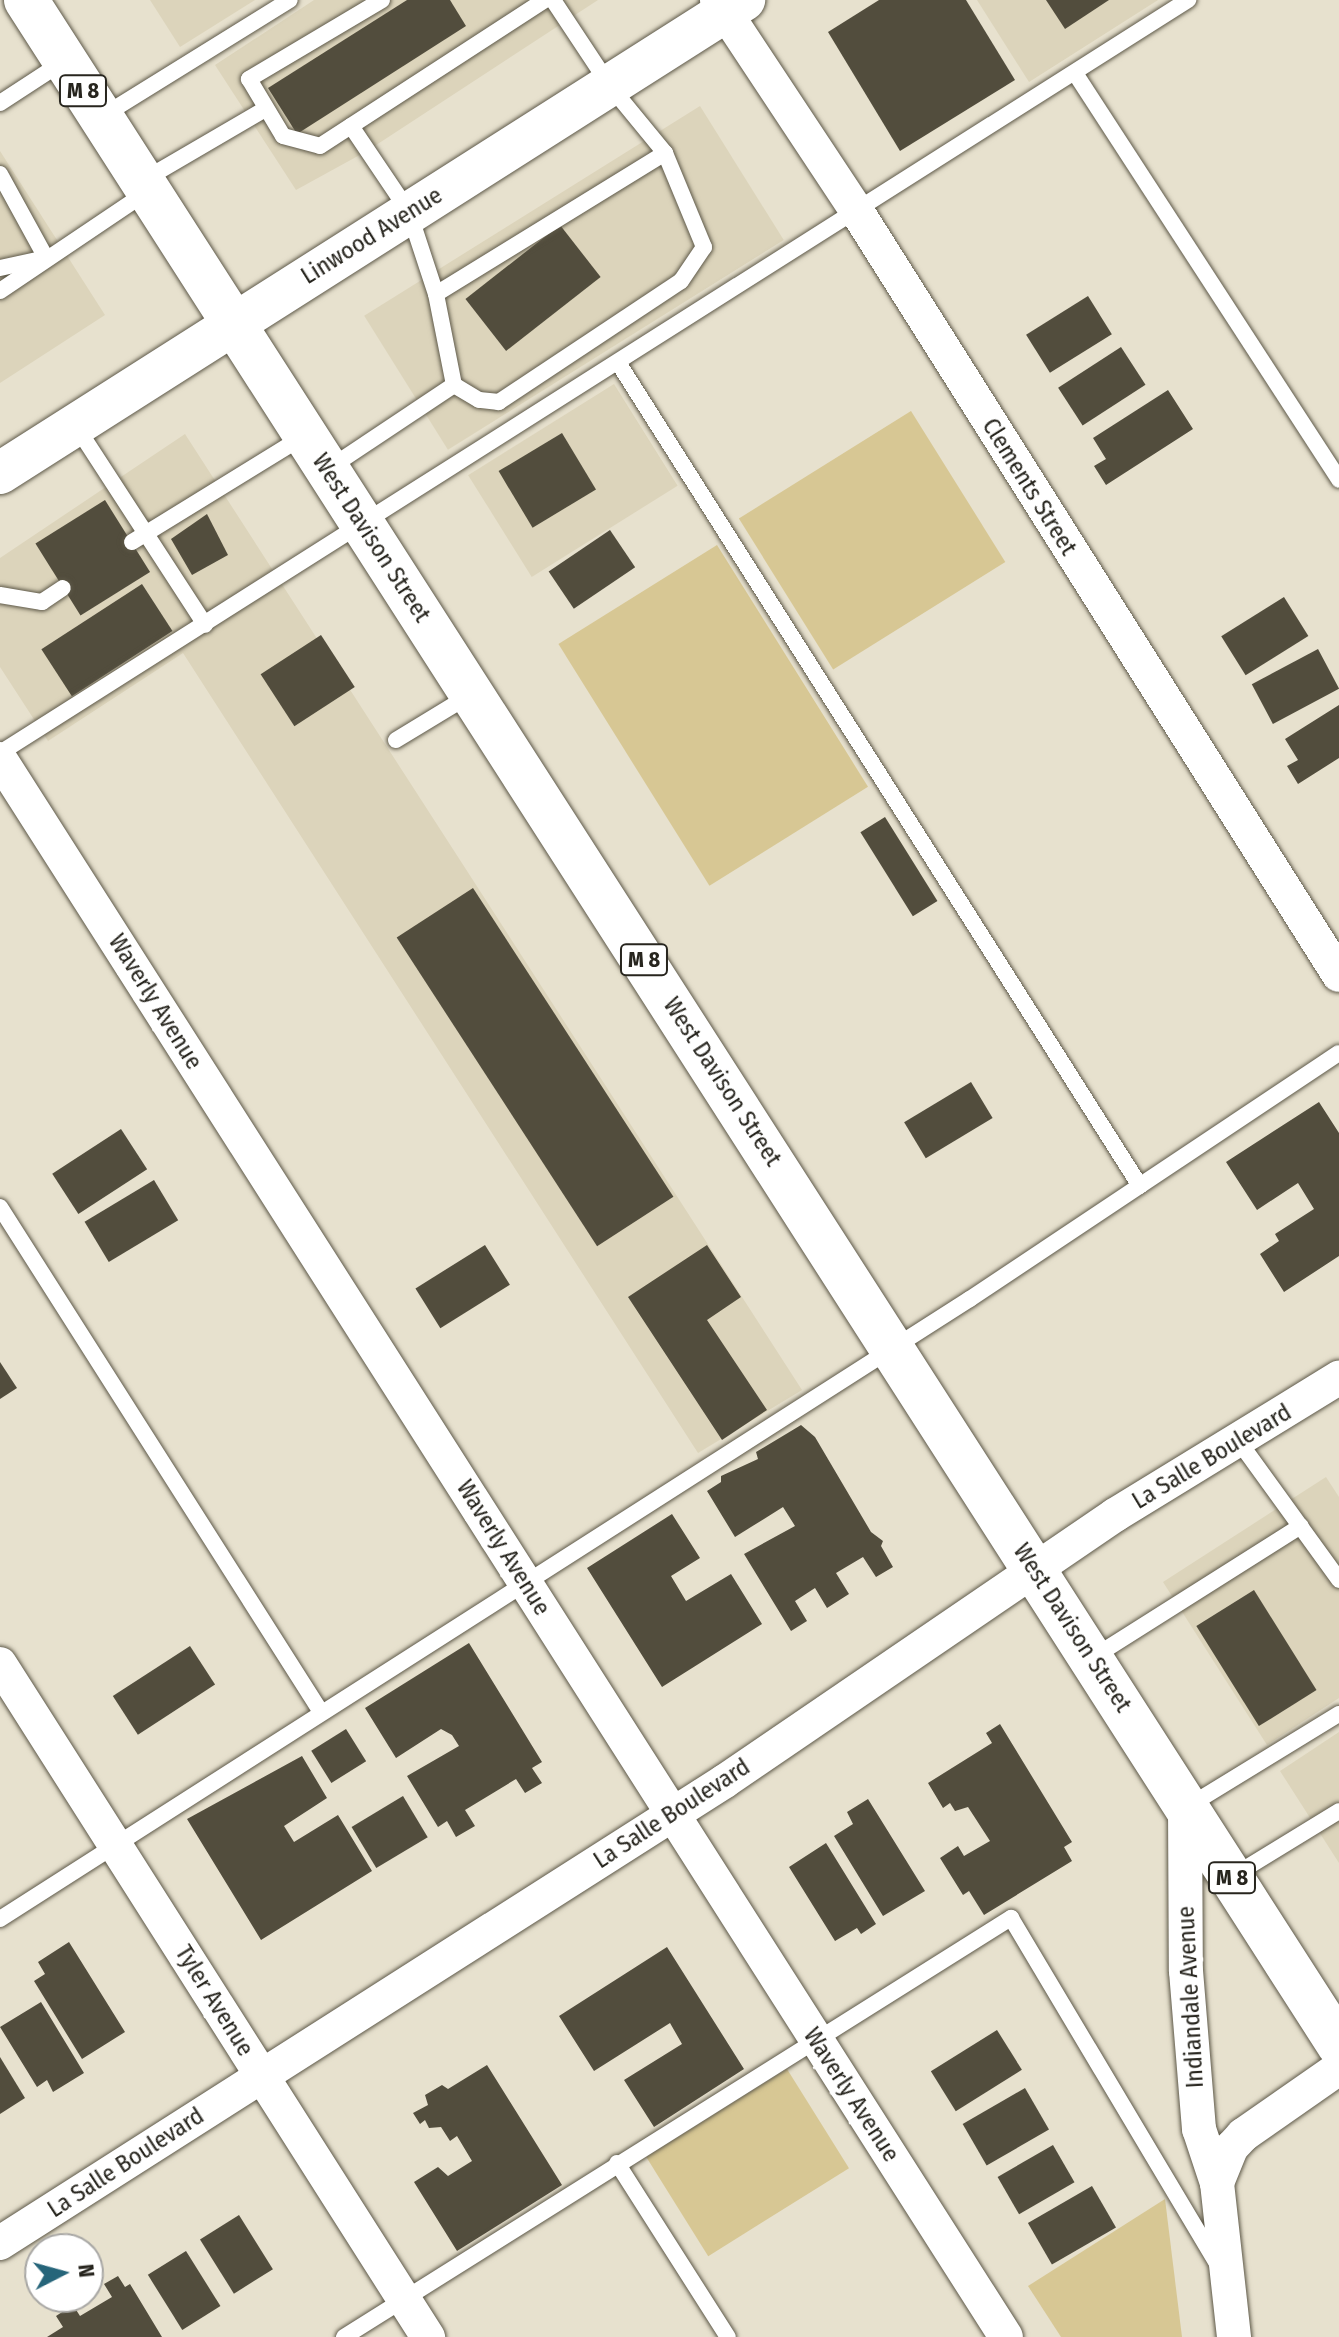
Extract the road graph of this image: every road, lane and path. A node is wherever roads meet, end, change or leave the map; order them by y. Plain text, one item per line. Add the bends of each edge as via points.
1 (26, 0) edge
2 (290, 0) edge
3 (382, 0) edge
4 (545, 0) edge
5 (553, 0) edge
6 (1188, 0) edge
7 (729, 4) edge
8 (64, 61) junction
9 (1075, 73) junction
10 (610, 86) junction
11 (0, 103) edge
12 (265, 109) junction
13 (100, 118) junction
14 (351, 126) junction
15 (665, 153) junction
16 (0, 174) edge
17 (144, 187) junction
18 (409, 212) junction
19 (858, 213) junction
20 (46, 258) junction
21 (0, 268) edge
22 (0, 291) edge
23 (436, 294) junction
24 (232, 324) junction
25 (619, 364) junction
26 (454, 385) junction
27 (75, 424) junction
28 (316, 453) junction
29 (0, 473) edge
30 (1339, 480) edge
31 (364, 526) junction
32 (139, 538) junction
33 (63, 588) dead end
34 (0, 595) edge
35 (205, 625) junction
36 (472, 693) junction
37 (396, 740) dead end
38 (0, 753) edge
39 (0, 759) edge
40 (1339, 975) edge
41 (1339, 1053) edge
42 (1140, 1186) junction
43 (0, 1207) edge
44 (892, 1348) junction
45 (1339, 1378) edge
46 (1240, 1443) junction
47 (1301, 1526) junction
48 (1034, 1570) junction
49 (523, 1580) junction
50 (1339, 1580) edge
51 (1091, 1659) junction
52 (0, 1664) edge
53 (321, 1712) junction
54 (1339, 1714) edge
55 (1185, 1807) junction
56 (1339, 1811) edge
57 (672, 1815) junction
58 (116, 1846) junction
59 (1231, 1877) junction
60 (0, 1919) edge
61 (815, 2038) junction
62 (1339, 2045) edge
63 (1339, 2068) edge
64 (262, 2076) junction
65 (617, 2163) junction
66 (1217, 2183) junction
67 (0, 2243) edge
68 (1228, 2283) junction
69 (404, 2298) junction
70 (344, 2337) edge
71 (428, 2337) edge
72 (728, 2337) edge
73 (1006, 2337) edge
74 (1234, 2337) edge

1 - 8 highway, West Davison Street / M 8
2 - 13 lane
3 - 12 lane via 249,79
4 - 14 lane
5 - 10 lane
6 - 9 lane
7 - 10 street, Linwood Avenue
7 - 19 street, Clements Street
8 - 11 lane
8 - 13 highway, West Davison Street / M 8
9 - 19 lane
9 - 30 lane
10 - 15 lane
10 - 18 street, Linwood Avenue
12 - 14 lane via 283,136 320,146
12 - 17 lane
13 - 17 highway, West Davison Street / M 8
14 - 18 lane
15 - 23 lane
15 - 26 lane via 704,247 681,281 499,402 479,400
16 - 20 lane
17 - 20 lane
17 - 24 highway, West Davison Street / M 8
18 - 23 lane
18 - 24 street, Linwood Avenue
19 - 25 lane
19 - 40 street, Clements Street
20 - 21 lane
20 - 22 lane
23 - 26 lane
24 - 27 street, Linwood Avenue
24 - 28 highway, West Davison Street / M 8
25 - 31 lane
25 - 42 lane
26 - 28 lane
27 - 29 street, Linwood Avenue
27 - 32 lane
28 - 31 highway, West Davison Street / M 8
28 - 32 lane
31 - 35 lane
31 - 36 highway, West Davison Street / M 8
32 - 35 lane
33 - 34 lane via 42,602
35 - 38 lane
36 - 37 lane
36 - 44 highway, West Davison Street / M 8
39 - 49 street, Waverly Avenue
41 - 42 lane
42 - 44 lane
43 - 53 lane
44 - 48 highway, West Davison Street / M 8
44 - 49 lane
45 - 46 street, La Salle Boulevard
46 - 47 lane
46 - 48 street, La Salle Boulevard via 1115,1515
47 - 50 lane
47 - 51 lane
48 - 51 highway, West Davison Street / M 8
48 - 57 street, La Salle Boulevard
49 - 53 lane
49 - 57 street, Waverly Avenue
51 - 55 highway, West Davison Street / M 8
52 - 58 street, Tyler Avenue
53 - 58 lane
54 - 55 lane
55 - 59 highway, West Davison Street / M 8
55 - 66 street, Indiandale Avenue via 1186,1971 1199,2129
56 - 59 lane
57 - 61 street, Waverly Avenue
57 - 64 street, La Salle Boulevard
58 - 60 lane
58 - 64 street, Tyler Avenue
59 - 62 highway, West Davison Street / M 8
61 - 65 lane
61 - 68 lane via 1011,1918
61 - 73 street, Waverly Avenue
63 - 66 street, Indiandale Avenue via 1243,2135 1231,2148
64 - 67 street, La Salle Boulevard
64 - 69 street, Tyler Avenue
65 - 69 lane
65 - 72 lane
66 - 68 street, Indiandale Avenue
68 - 74 street, Indiandale Avenue
69 - 70 lane
69 - 71 street, Tyler Avenue

